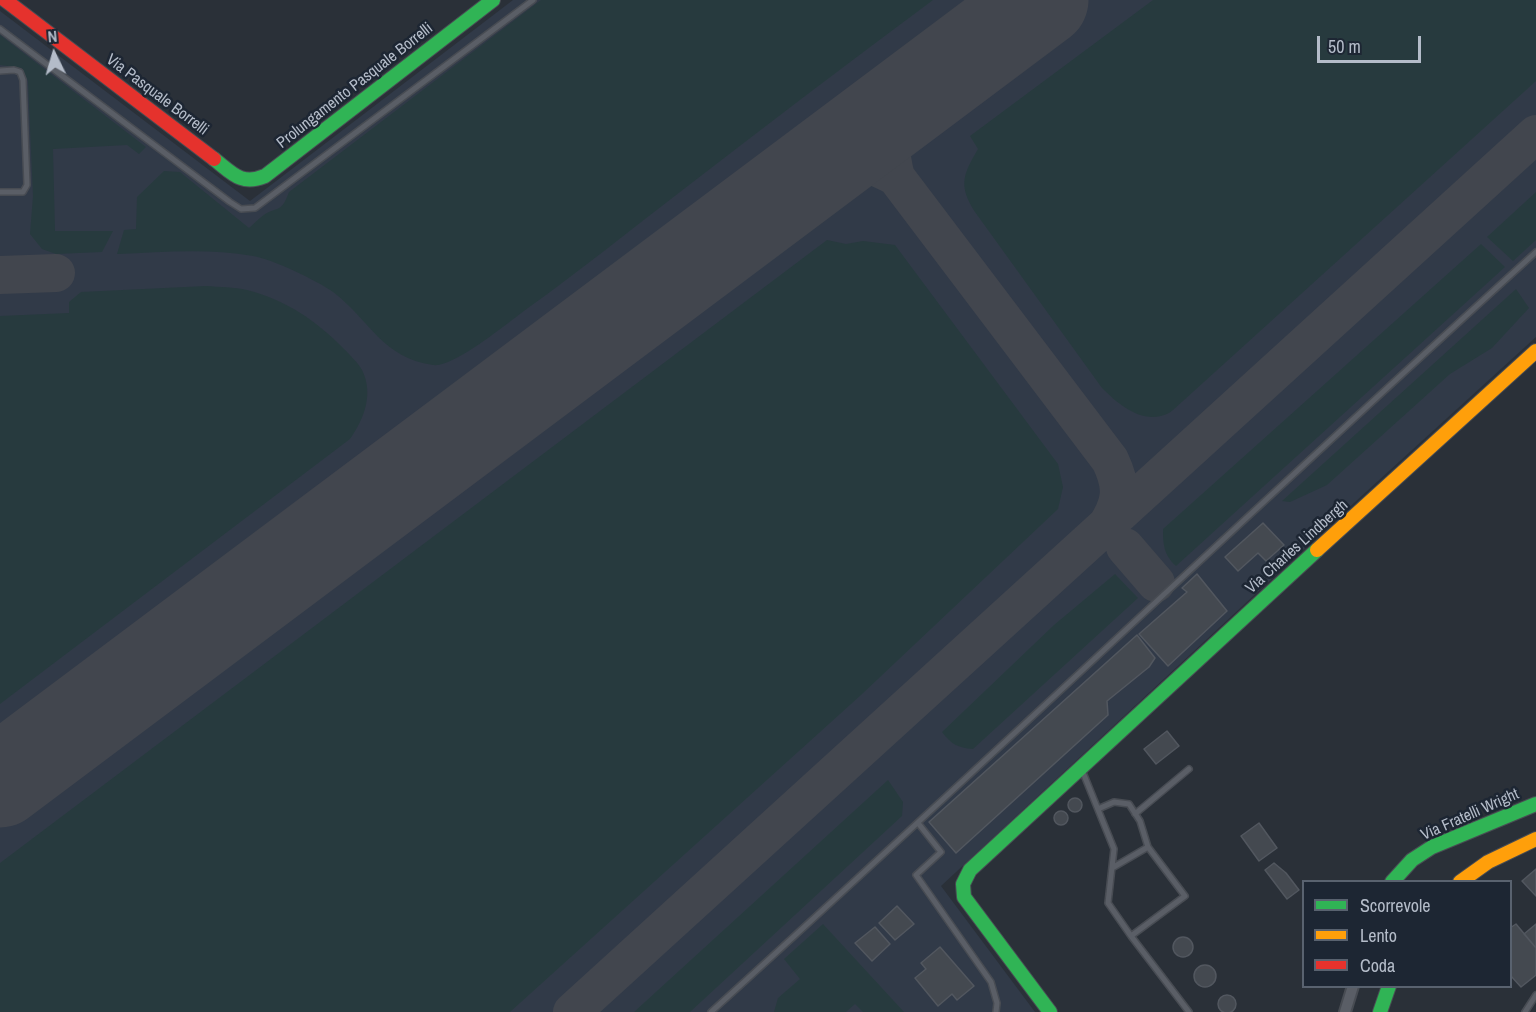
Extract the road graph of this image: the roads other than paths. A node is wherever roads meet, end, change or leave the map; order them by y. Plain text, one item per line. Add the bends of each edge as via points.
1 (4, 0) edge
2 (493, 0) edge
3 (532, 0) edge
4 (0, 29) edge
5 (0, 71) edge
6 (265, 176) joint
7 (0, 192) edge
8 (1536, 252) edge
9 (1536, 351) edge
10 (1081, 768) junction
11 (1189, 769) dead end
12 (1536, 804) edge
13 (1098, 809) junction
14 (1135, 814) junction
15 (918, 824) junction
16 (1536, 839) edge
17 (1148, 847) junction
18 (1112, 868) junction
19 (1394, 880) edge
20 (1463, 880) edge
21 (1131, 936) junction
22 (1353, 988) edge
23 (1389, 988) edge
24 (1536, 995) edge
25 (711, 1012) edge
26 (996, 1012) edge
27 (1050, 1012) edge
28 (1189, 1012) edge
29 (1345, 1012) edge
30 (1380, 1012) edge
31 (1526, 1012) edge

1 - 6 main road, Via Pasquale Borrelli via 240,179 253,181
2 - 6 main road, Prolungamento Pasquale Borrelli
3 - 4 lane via 255,208 242,209
5 - 7 lane via 20,72 23,80 27,185 23,192
8 - 15 lane
9 - 10 main road, Via Charles Lindbergh
10 - 13 lane
10 - 27 main road, Via Charles Lindbergh via 970,870 963,884 964,897
11 - 14 lane
12 - 19 main road, Via Fratelli Wright via 1432,847 1412,860
13 - 14 lane via 1114,802 1128,804
13 - 18 lane via 1114,849
14 - 17 lane
15 - 25 lane
15 - 26 lane via 941,852 916,875 991,982
16 - 20 main road via 1488,862
17 - 18 lane
17 - 21 lane via 1185,896
18 - 21 lane via 1108,903
21 - 28 lane
22 - 29 street
23 - 30 main road
24 - 31 lane

